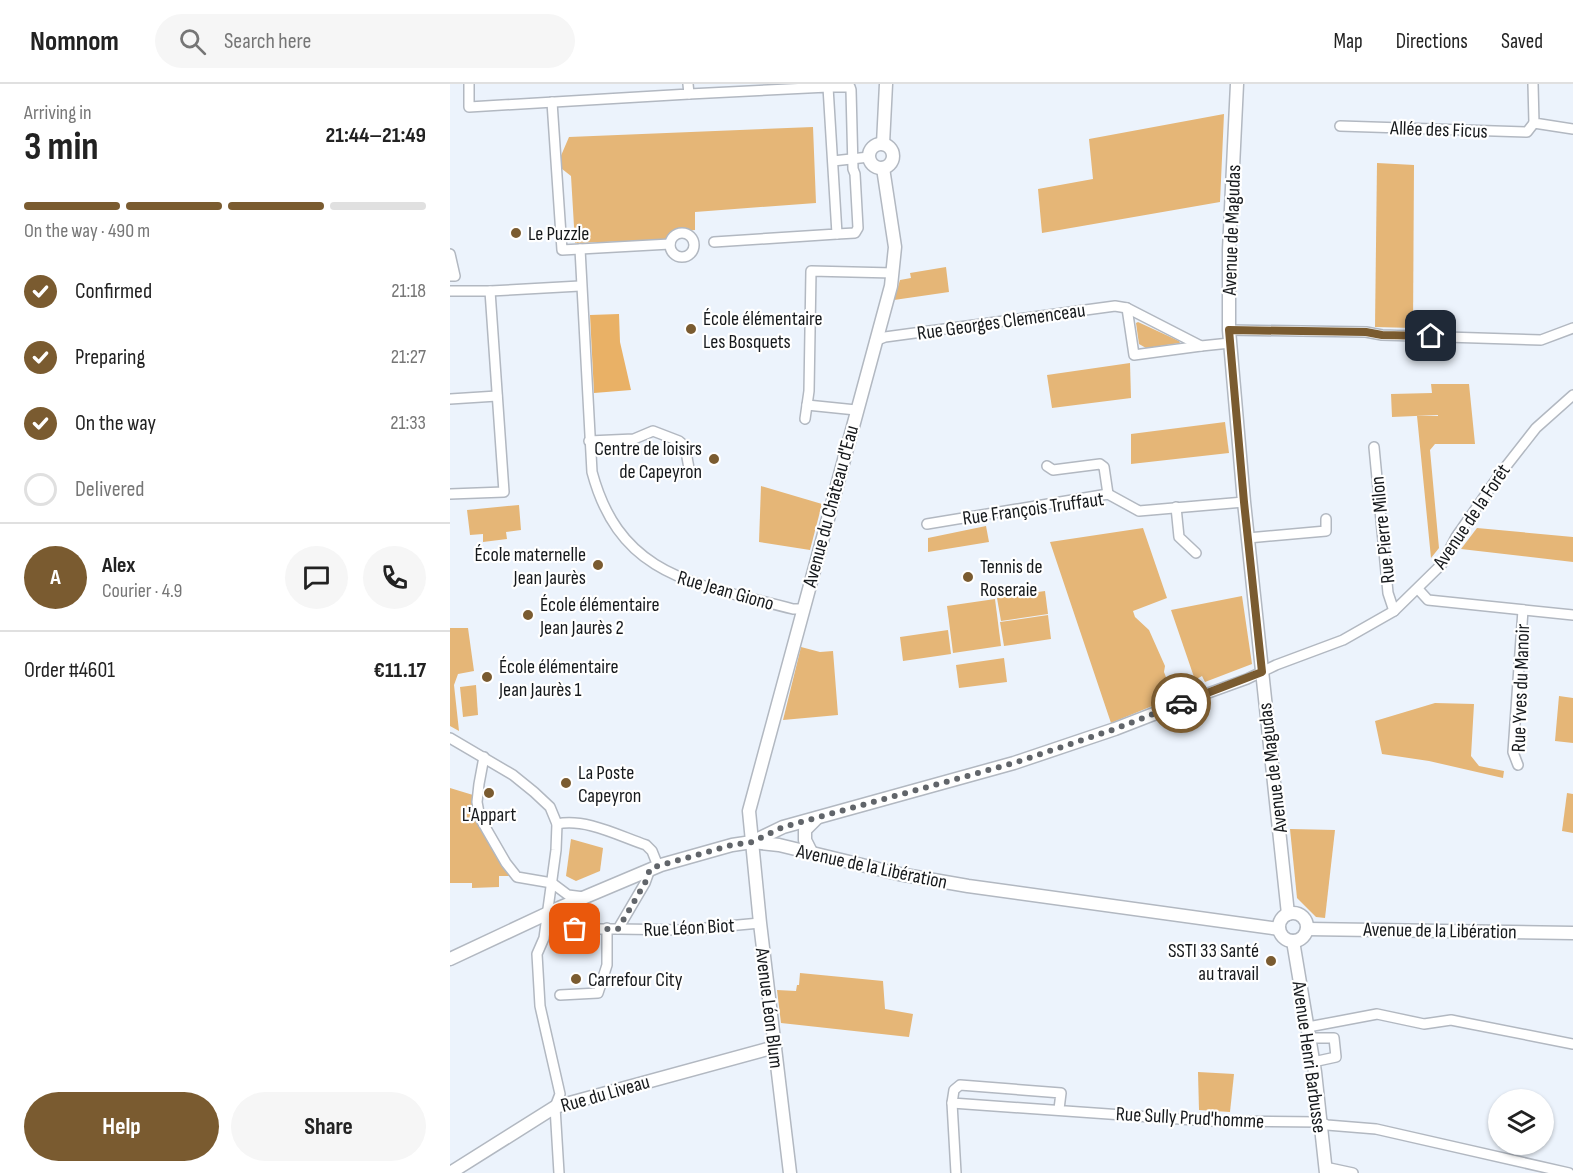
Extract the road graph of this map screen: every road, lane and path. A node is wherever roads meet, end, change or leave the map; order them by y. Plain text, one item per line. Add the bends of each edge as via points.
1 (469, 84) edge
2 (886, 84) edge
3 (1237, 84) edge
4 (1533, 84) edge
5 (828, 87) junction
6 (688, 89) edge
7 (552, 102) junction
8 (1534, 123) junction
9 (1340, 126) dead end
10 (1573, 129) edge
11 (883, 144) junction
12 (869, 158) junction
13 (852, 160) junction
14 (833, 161) junction
15 (883, 168) junction
16 (837, 234) junction
17 (714, 242) dead end
18 (670, 244) dead end
19 (580, 249) junction
20 (450, 254) edge
21 (893, 273) junction
22 (450, 276) edge
23 (580, 286) junction
24 (450, 291) edge
25 (490, 291) junction
26 (1127, 308) junction
27 (1573, 328) edge
28 (1229, 330) junction
29 (875, 341) junction
30 (1230, 343) junction
31 (1201, 346) junction
32 (1573, 395) edge
33 (497, 396) junction
34 (450, 399) edge
35 (807, 405) junction
36 (856, 410) junction
37 (805, 419) dead end
38 (589, 441) junction
39 (1374, 447) dead end
40 (1047, 466) dead end
41 (690, 474) dead end
42 (450, 494) edge
43 (1108, 494) junction
44 (1244, 502) junction
45 (1176, 507) junction
46 (1326, 519) dead end
47 (927, 524) dead end
48 (1248, 538) junction
49 (1196, 553) dead end
50 (1418, 589) junction
51 (802, 609) junction
52 (1523, 610) junction
53 (1394, 611) junction
54 (1573, 615) edge
55 (1262, 672) junction
56 (1200, 696) joint
57 (450, 738) edge
58 (484, 757) junction
59 (1518, 765) dead end
60 (818, 817) junction
61 (557, 824) junction
62 (752, 842) junction
63 (811, 852) junction
64 (654, 868) junction
65 (552, 883) junction
66 (585, 897) junction
67 (547, 913) junction
68 (1288, 914) junction
69 (760, 924) junction
70 (607, 928) junction
71 (618, 929) junction
72 (1273, 929) junction
73 (1307, 929) junction
74 (1573, 933) edge
75 (1293, 941) junction
76 (450, 959) edge
77 (560, 995) dead end
78 (1309, 1032) junction
79 (1573, 1044) edge
80 (775, 1047) junction
81 (1313, 1062) junction
82 (952, 1103) junction
83 (555, 1107) junction
84 (1059, 1109) junction
85 (1320, 1122) junction
86 (1326, 1170) edge
87 (450, 1173) edge
88 (559, 1173) edge
89 (790, 1173) edge
90 (956, 1173) edge
91 (1353, 1173) edge
92 (1569, 1173) edge

1 - 7 street via 469,107
2 - 11 street, Avenue du Château d'Eau
3 - 28 street, Avenue de Magudas
4 - 8 street
5 - 6 street
5 - 13 street via 845,86 851,90
5 - 14 street
6 - 7 street
7 - 19 street via 562,250
8 - 9 street, Allée des Ficus via 1527,132
8 - 10 street
11 - 12 street via 872,147
11 - 15 street, Avenue du Château d'Eau via 890,147 893,158
12 - 13 street
12 - 15 street via 873,165
13 - 14 street
13 - 16 street via 858,228 855,233
14 - 16 street
15 - 21 street, Avenue du Château d'Eau via 894,230
16 - 17 street
18 - 19 street
19 - 23 street, Rue Jean Giono
20 - 22 street via 454,276
21 - 29 street, Avenue du Château d'Eau
21 - 35 street via 811,270
23 - 25 street
23 - 38 street, Rue Jean Giono
24 - 25 street
25 - 33 street
26 - 29 street, Rue Georges Clemenceau via 1103,306
26 - 31 street, Rue Georges Clemenceau
26 - 31 street via 1134,355
27 - 28 street via 1541,340
28 - 30 street, Avenue de Magudas
29 - 36 street, Avenue du Château d'Eau
30 - 31 street
30 - 44 street, Avenue de Magudas
32 - 50 street, Avenue de la Forêt via 1519,448 1456,537 1442,564
33 - 34 street
33 - 42 street via 504,492
35 - 36 street
35 - 37 street
36 - 51 street, Avenue du Château d'Eau
38 - 41 street via 634,439 652,431 685,446
38 - 51 street, Rue Jean Giono via 592,471 609,519 626,542 647,560 700,584
39 - 53 street, Rue Pierre Milon via 1388,592
40 - 43 street via 1053,470 1100,464 1104,467
43 - 45 street, Rue François Truffaut via 1139,511
43 - 47 street, Rue François Truffaut
44 - 45 street, Rue François Truffaut
44 - 48 street, Avenue de Magudas
45 - 49 street via 1179,537
46 - 48 street via 1326,531
48 - 55 street, Avenue de Magudas
50 - 52 street via 1428,600
50 - 53 street, Avenue de la Forêt
51 - 62 street, Avenue du Château d'Eau via 749,811
52 - 54 street
52 - 59 street, Rue Yves du Manoir via 1514,752
53 - 55 street, Avenue de la Forêt via 1343,640
55 - 56 street, Avenue de la Forêt
55 - 68 street, Avenue de Magudas
56 - 60 street, Avenue de la Forêt via 1014,763
57 - 58 street
58 - 61 street via 534,792 550,807
58 - 65 street via 477,802 480,818 517,877
60 - 62 street, Avenue de la Forêt via 783,827
60 - 63 street via 805,830
61 - 64 street via 583,824 646,845 652,850
61 - 65 street
62 - 63 street, Avenue de la Libération
62 - 64 street, Avenue de la Libération
62 - 69 street, Avenue Léon Blum
63 - 72 street, Avenue de la Libération via 968,886
64 - 66 street, Avenue de la Libération
64 - 71 street
65 - 66 street via 568,895
65 - 67 street
66 - 67 street, Avenue de la Libération
67 - 70 street, Rue Léon Biot via 565,929
67 - 76 street, Avenue de la Libération
67 - 83 street via 544,938 537,954 540,1006 560,1094
68 - 72 street
68 - 73 street via 1302,916
69 - 71 street, Rue Léon Biot via 684,930
69 - 80 street, Avenue Léon Blum
70 - 71 street, Rue Léon Biot
70 - 77 street via 608,965 598,993
72 - 75 street
73 - 74 street, Avenue de la Libération
73 - 75 street via 1300,939
75 - 78 street, Avenue Henri Barbusse
78 - 79 street via 1377,1014 1424,1024 1451,1020
78 - 81 street, Avenue Henri Barbusse
78 - 81 street via 1334,1038 1336,1048 1336,1058
80 - 83 street, Rue du Liveau
80 - 89 street, Avenue Léon Blum
81 - 85 street, Avenue Henri Barbusse
82 - 84 street, Rue Sully Prud'homme
82 - 84 street via 954,1090 960,1085 1061,1093
82 - 90 street
83 - 87 street, Rue du Liveau
83 - 88 street
84 - 85 street, Rue Sully Prud'homme via 1208,1121
85 - 86 street, Avenue Henri Barbusse
85 - 92 street, Rue Sully Prud'homme via 1376,1128
86 - 91 street

